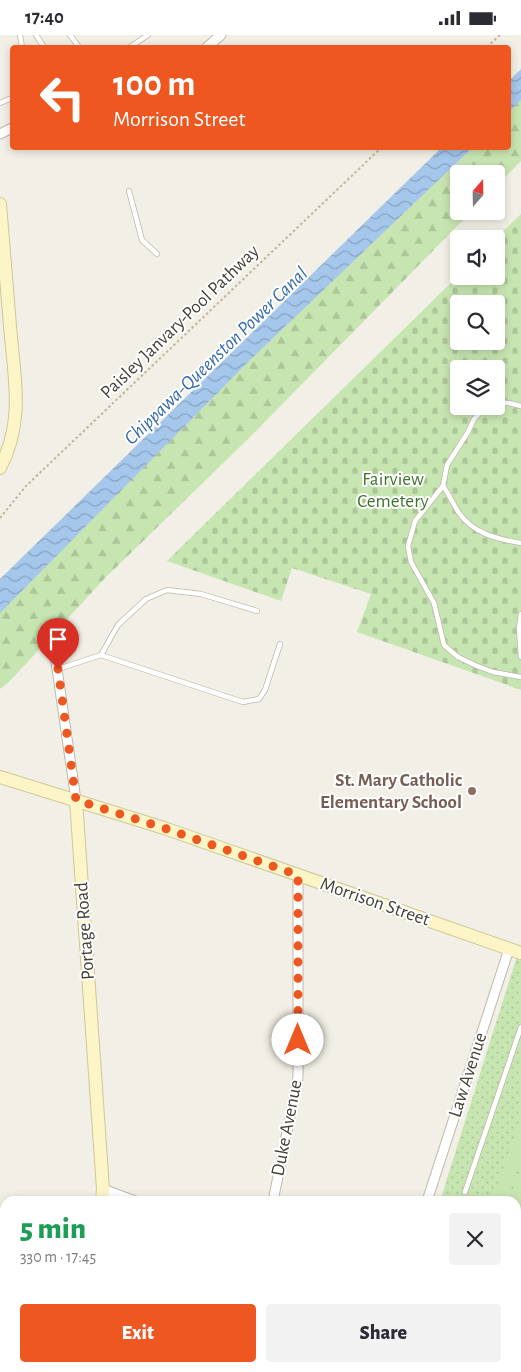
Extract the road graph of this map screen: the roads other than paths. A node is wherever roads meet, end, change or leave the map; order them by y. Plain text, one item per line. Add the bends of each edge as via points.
1 (148, 35) edge
2 (221, 35) edge
3 (133, 45) edge
4 (209, 45) edge
5 (129, 191) dead end
6 (0, 204) edge
7 (157, 254) dead end
8 (505, 403) edge
9 (521, 406) edge
10 (478, 415) edge
11 (5, 441) edge
12 (0, 468) edge
13 (442, 486) junction
14 (521, 543) edge
15 (257, 611) dead end
16 (521, 614) edge
17 (280, 644) dead end
18 (100, 655) junction
19 (521, 657) edge
20 (57, 666) joint
21 (521, 677) edge
22 (0, 777) edge
23 (76, 800) junction
24 (298, 875) junction
25 (515, 951) edge
26 (521, 1027) edge
27 (465, 1192) dead end
28 (102, 1195) edge
29 (274, 1196) edge
30 (429, 1196) edge

1 - 3 lane
2 - 4 street
5 - 7 lane via 142,240
6 - 11 street via 8,327 16,383 16,414
8 - 9 lane
10 - 13 lane via 447,465
11 - 12 street
13 - 14 lane via 466,522 478,531
13 - 21 lane via 415,521 408,546 411,562 434,603 444,645 458,657 477,666
15 - 18 lane via 201,594 167,590 146,599 118,625
16 - 19 lane
17 - 18 lane via 265,690 259,699 243,702
18 - 20 lane
20 - 23 street, Portage Road
22 - 23 street, Morrison Street
23 - 24 street, Morrison Street
23 - 28 street, Portage Road
24 - 25 street, Morrison Street
24 - 29 street, Duke Avenue via 298,1077
25 - 30 street, Law Avenue
26 - 27 lane

